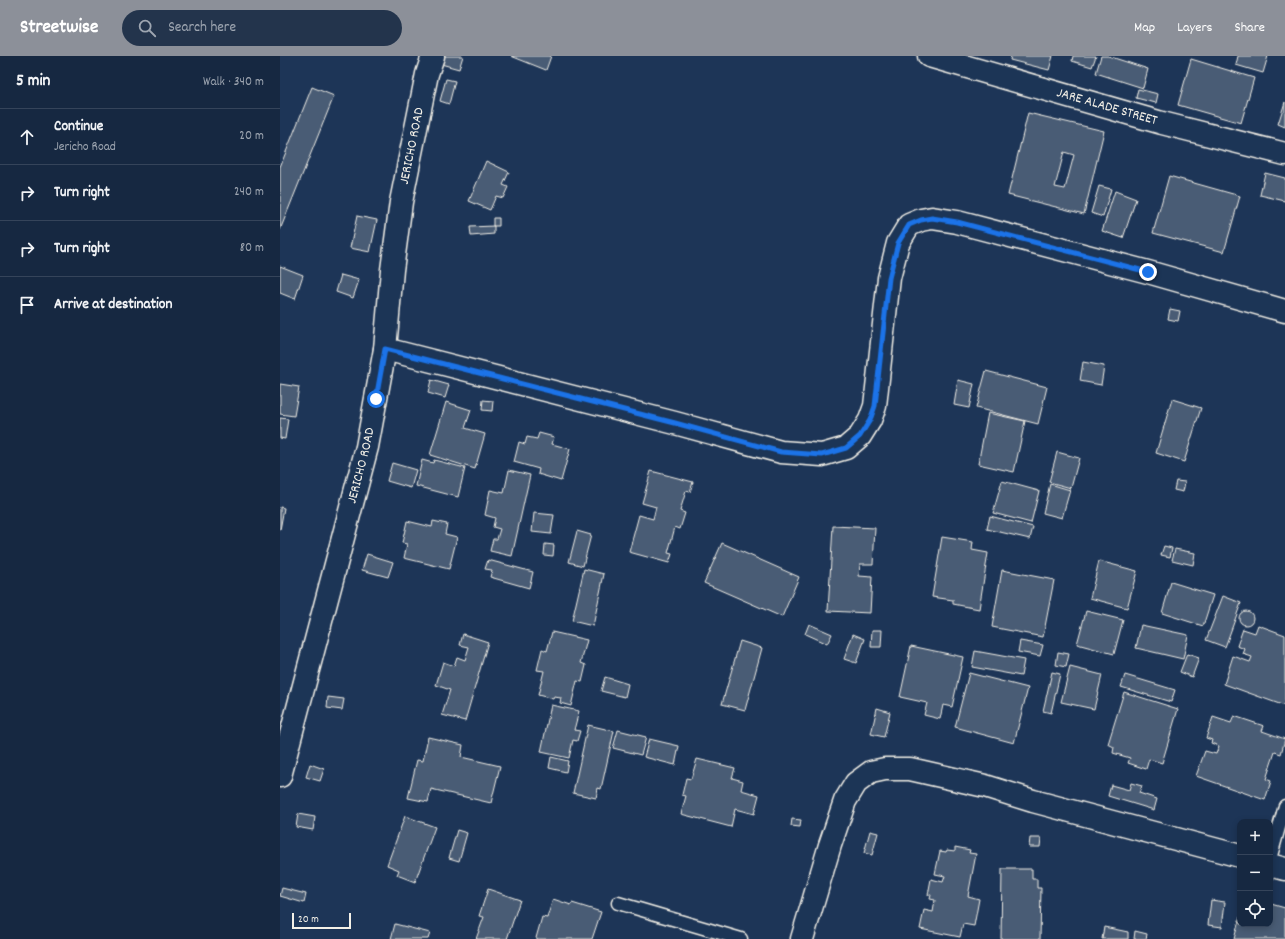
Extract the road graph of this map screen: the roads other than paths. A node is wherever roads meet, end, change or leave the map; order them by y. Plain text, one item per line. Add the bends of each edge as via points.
1 (433, 56) edge
2 (929, 56) edge
3 (1285, 154) edge
4 (1285, 310) edge
5 (385, 349) junction
6 (280, 776) edge
7 (1285, 806) edge
8 (1237, 855) edge
9 (1271, 855) edge
10 (1273, 866) edge
11 (1285, 869) edge
12 (618, 903) dead end
13 (741, 939) edge
14 (802, 939) edge

1 - 5 street, JERICHO ROAD via 427,74 401,202
2 - 3 street, JARE ALADE STREET via 1162,123
4 - 5 street via 957,222 932,218 921,220 909,225 898,243 889,278 875,406 870,420 860,436 846,448 822,455 781,452
5 - 6 street, JERICHO ROAD via 367,447
7 - 9 lane
8 - 14 street via 986,786 910,769 885,769 871,772 856,783 845,801
10 - 11 street
12 - 13 lane

